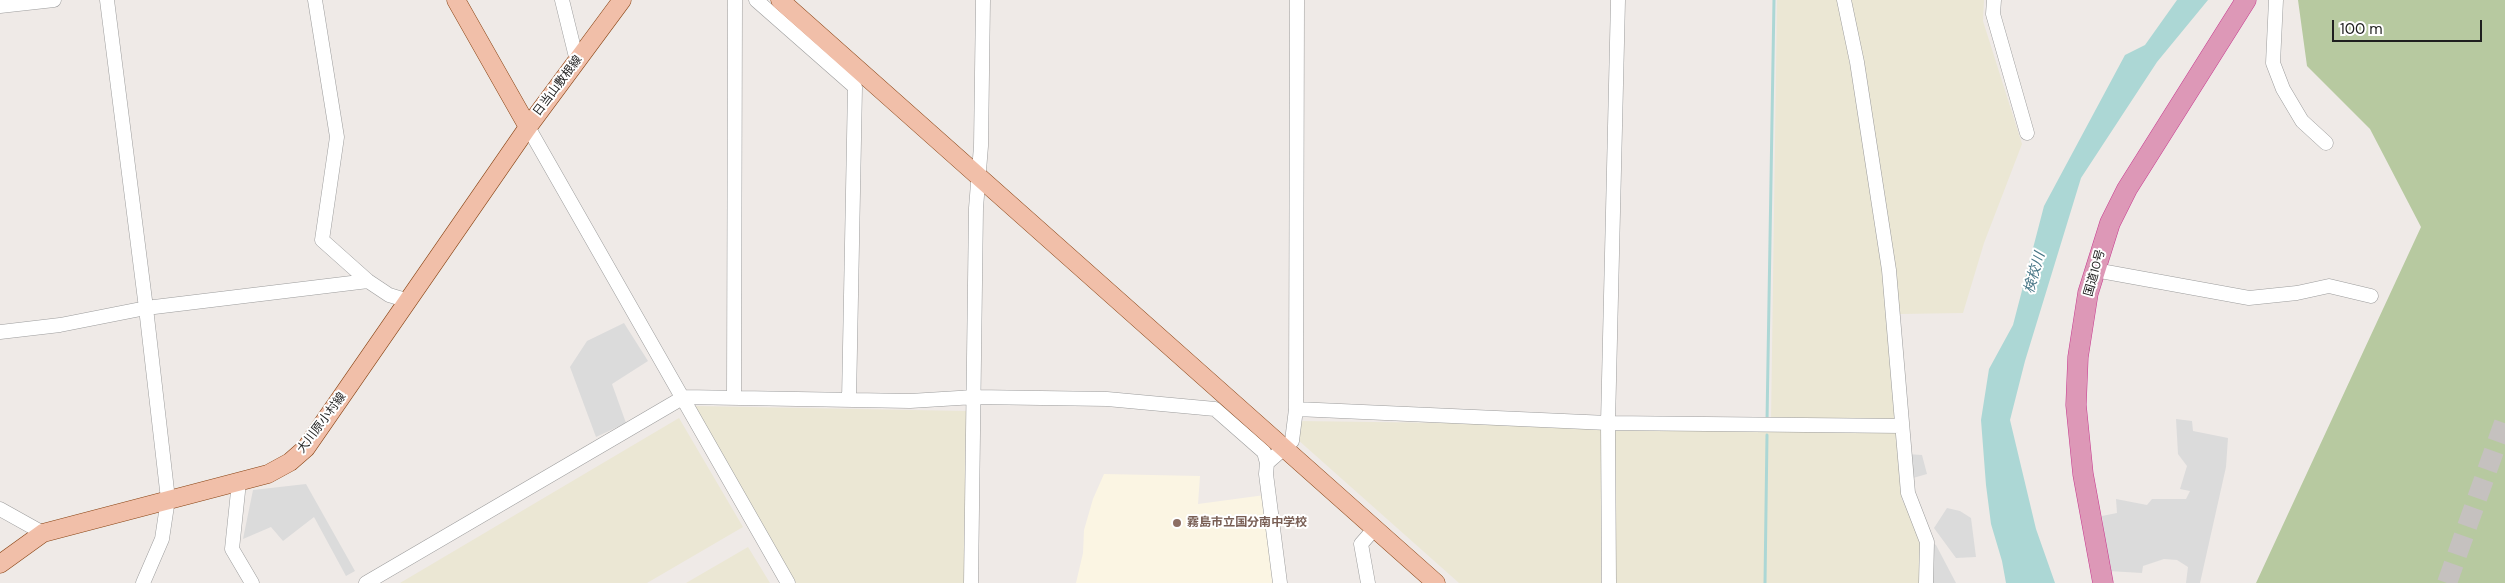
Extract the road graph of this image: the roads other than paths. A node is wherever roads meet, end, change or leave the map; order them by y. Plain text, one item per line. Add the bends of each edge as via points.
1 (54, 0) edge
2 (107, 0) edge
3 (315, 0) edge
4 (456, 0) edge
5 (562, 0) edge
6 (622, 0) edge
7 (736, 0) edge
8 (756, 0) edge
9 (780, 0) edge
10 (983, 0) edge
11 (1297, 0) edge
12 (1618, 0) edge
13 (1844, 0) edge
14 (1994, 0) edge
15 (2246, 0) edge
16 (2276, 0) edge
17 (0, 6) edge
18 (577, 61) junction
19 (528, 127) junction
20 (2027, 133) dead end
21 (2326, 143) dead end
22 (978, 175) junction
23 (2095, 270) junction
24 (368, 281) junction
25 (2371, 296) dead end
26 (409, 301) junction
27 (146, 308) junction
28 (0, 332) edge
29 (684, 397) junction
30 (975, 397) junction
31 (734, 398) junction
32 (849, 400) junction
33 (1296, 409) junction
34 (1608, 423) junction
35 (1902, 426) junction
36 (1284, 447) junction
37 (1267, 463) junction
38 (239, 482) junction
39 (168, 499) junction
40 (0, 509) edge
41 (1375, 528) junction
42 (43, 533) junction
43 (0, 564) edge
44 (143, 583) edge
45 (252, 583) edge
46 (366, 583) edge
47 (788, 583) edge
48 (971, 583) edge
49 (1280, 583) edge
50 (1368, 583) edge
51 (1436, 583) edge
52 (1609, 583) edge
53 (1926, 583) edge
54 (2103, 583) edge

1 - 17 street
2 - 27 street
3 - 24 street via 337,137 321,238
4 - 19 main road, 日当山敷根線
5 - 18 street
6 - 18 main road, 日当山敷根線
7 - 31 street
8 - 32 street via 854,87
9 - 22 main road
10 - 22 street
11 - 33 street
12 - 34 street
13 - 35 street via 1857,62 1889,270
14 - 20 street via 1993,14
15 - 23 highway, 国道10号 via 2127,189 2110,223
16 - 21 street via 2272,64 2302,121
18 - 19 main road, 日当山敷根線
19 - 26 main road, 大川原小村線
19 - 29 street
22 - 30 street
22 - 36 main road
23 - 25 street via 2249,298 2329,286
23 - 54 highway, 国道10号 via 2082,330 2076,404 2082,474
24 - 26 street via 389,295
24 - 27 street
26 - 38 main road, 大川原小村線 via 306,448 290,462 268,474
27 - 28 street via 60,325
27 - 39 street
29 - 31 street
29 - 46 street
29 - 47 street
30 - 32 street via 910,402
30 - 37 street via 1107,399 1215,409 1264,452
30 - 48 street
31 - 32 street
33 - 34 street
33 - 36 street via 1292,441
34 - 35 street
34 - 52 street
35 - 53 street via 1908,493 1926,535
36 - 37 street
36 - 41 main road
37 - 49 street
38 - 39 main road, 大川原小村線
38 - 45 street via 232,549
39 - 42 main road, 大川原小村線
39 - 44 street via 162,539
40 - 42 street
41 - 50 street via 1361,544
41 - 51 main road
42 - 43 main road, 大川原小村線

